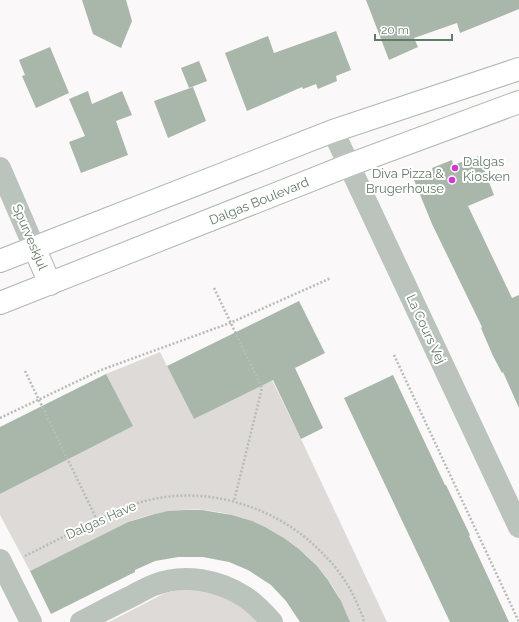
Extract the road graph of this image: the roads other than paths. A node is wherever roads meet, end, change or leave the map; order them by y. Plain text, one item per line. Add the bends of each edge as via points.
1 (519, 69) edge
2 (519, 102) edge
3 (333, 131) junction
4 (349, 165) junction
5 (0, 168) edge
6 (34, 247) junction
7 (0, 261) edge
8 (50, 284) junction
9 (0, 303) edge
10 (518, 521) edge
11 (2, 564) edge
12 (31, 622) edge
13 (81, 622) edge
14 (272, 622) edge

1 - 3 street
2 - 4 street, Dalgas Boulevard
3 - 4 street, La Cours Vej
3 - 6 street
4 - 8 street, Dalgas Boulevard
4 - 10 street, La Cours Vej
5 - 6 street, Spurveskjul
6 - 7 street
6 - 8 street, Spurveskjul
8 - 9 street, Dalgas Boulevard
11 - 12 street
13 - 14 street via 155,584 174,579 193,579 229,588 246,598

